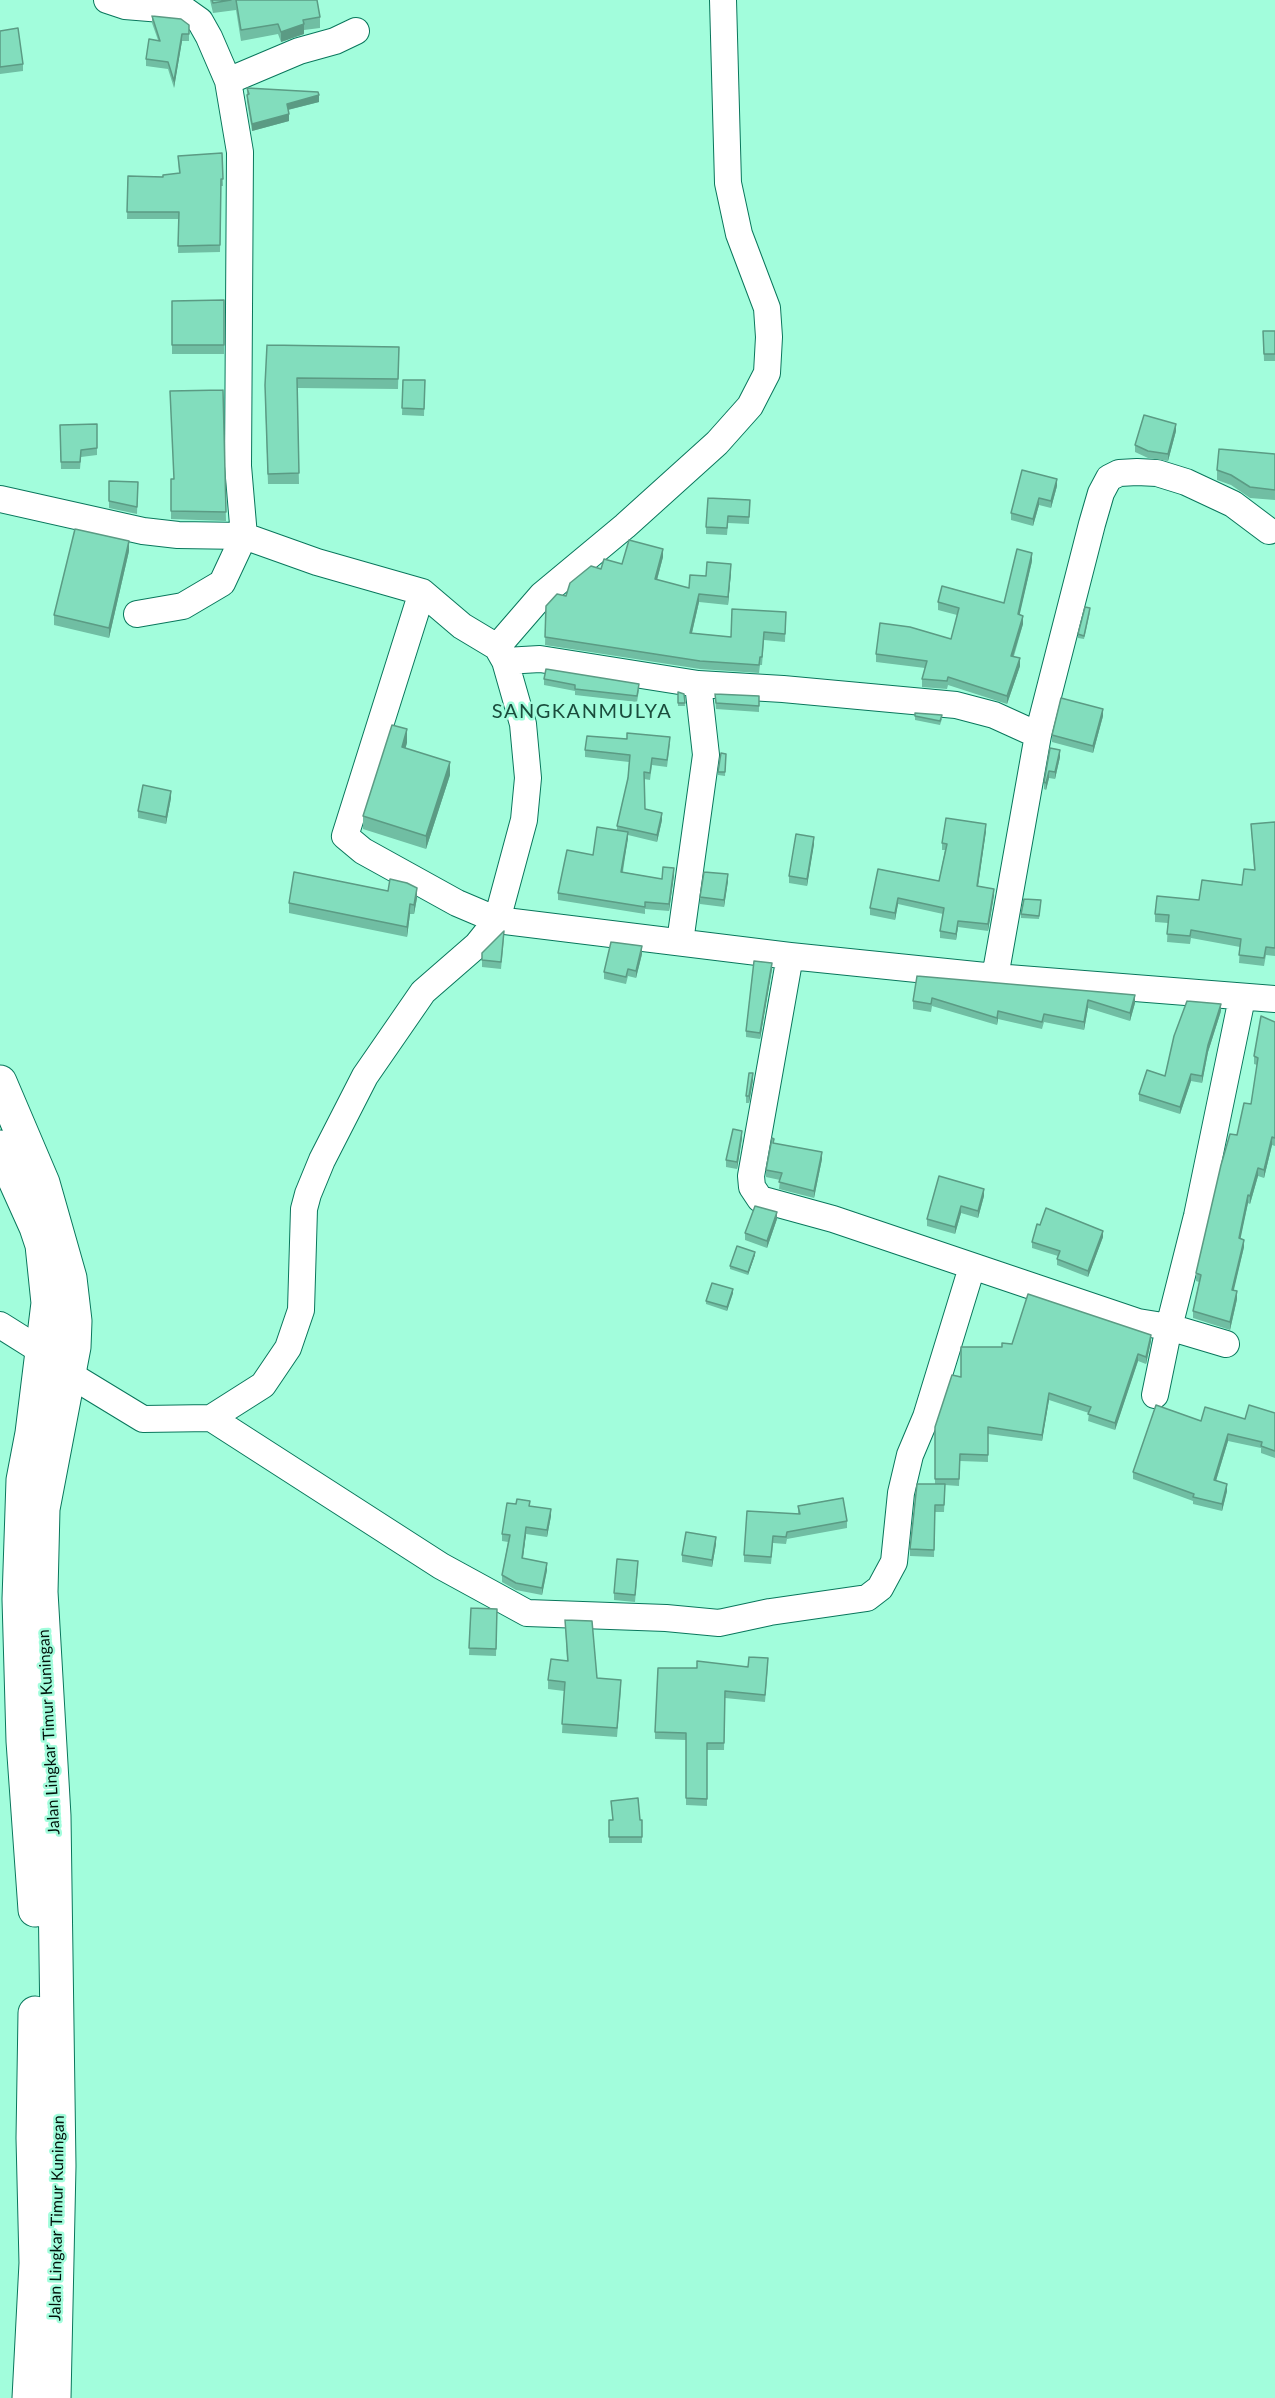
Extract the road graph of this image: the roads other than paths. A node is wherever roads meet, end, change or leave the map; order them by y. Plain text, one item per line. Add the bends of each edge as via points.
1 (107, 0) edge
2 (723, 0) edge
3 (356, 31) dead end
4 (228, 81) junction
5 (0, 498) edge
6 (1269, 531) dead end
7 (244, 536) junction
8 (422, 592) junction
9 (137, 614) dead end
10 (501, 654) junction
11 (698, 684) junction
12 (1038, 735) junction
13 (497, 920) junction
14 (680, 942) junction
15 (790, 956) junction
16 (995, 978) junction
17 (1242, 998) junction
18 (1275, 999) edge
19 (0, 1082) edge
20 (0, 1147) edge
21 (972, 1267) junction
22 (0, 1325) edge
23 (1169, 1327) junction
24 (1226, 1344) dead end
25 (43, 1352) junction
26 (69, 1374) junction
27 (1155, 1395) dead end
28 (211, 1418) junction
29 (29, 2398) edge
30 (54, 2398) edge

1 - 4 street via 125,6 186,11 200,21
2 - 10 street via 728,183 739,234 767,308 767,373 750,406 717,443 542,595
3 - 4 street
4 - 7 street via 240,152 238,466
5 - 7 street via 143,531
6 - 12 street via 1233,504 1186,482 1157,473 1119,473 1109,478 1092,524
7 - 8 street
7 - 9 street via 222,584 183,606
8 - 10 street
8 - 13 street via 345,836 363,851 457,903
10 - 11 street
10 - 13 street via 523,724 528,778 524,820
11 - 12 street via 956,705
11 - 14 street via 706,755
12 - 16 street
13 - 14 street
13 - 28 street via 477,945 423,992 364,1076 308,1194 300,1310 288,1348 263,1385
14 - 15 street
15 - 16 street
15 - 21 street via 752,1187 760,1199 833,1219
16 - 17 street
17 - 18 street
17 - 23 street via 1197,1216
19 - 26 main road, Jalan Lingkar Timur Kuningan via 43,1183 70,1278 75,1321
20 - 25 main road, Jalan Lingkar Timur Kuningan via 42,1245 48,1303
21 - 23 street via 1138,1322
21 - 28 street via 910,1455 901,1493 894,1562 880,1588 867,1598 719,1623 527,1613 441,1566
22 - 25 street
23 - 24 street
23 - 27 street
25 - 26 street
25 - 29 main road, Jalan Lingkar Timur Kuningan via 22,1480 19,1599 23,1741 35,1917 36,2263
26 - 28 street via 143,1419
26 - 30 main road, Jalan Lingkar Timur Kuningan via 43,1509 41,1592 54,1816 59,2166

